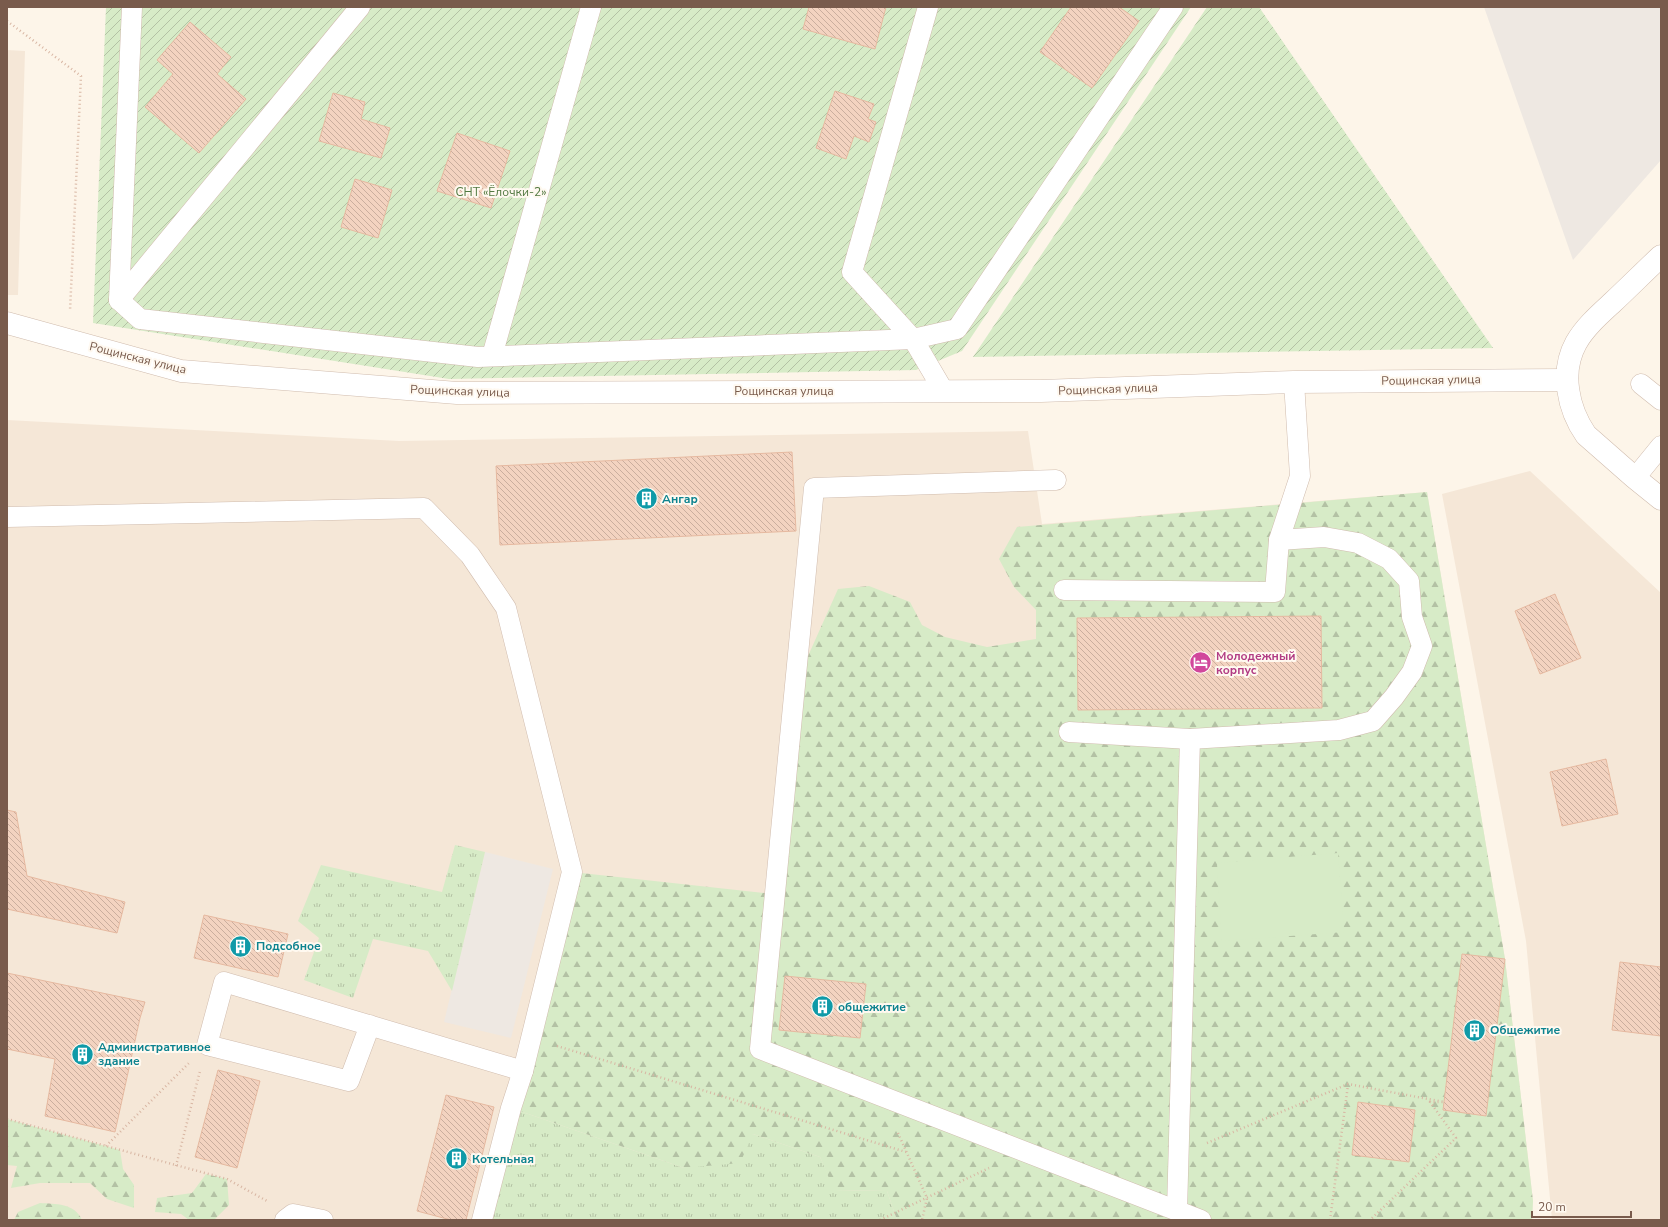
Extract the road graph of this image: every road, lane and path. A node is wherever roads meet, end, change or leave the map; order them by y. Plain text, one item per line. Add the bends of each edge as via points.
1 (132, 7) edge
2 (360, 7) edge
3 (591, 7) edge
4 (928, 7) edge
5 (1173, 7) edge
6 (7, 21) edge
7 (1661, 256) edge
8 (119, 300) junction
9 (7, 323) edge
10 (913, 339) junction
11 (67, 340) junction
12 (492, 356) junction
13 (1567, 380) junction
14 (1294, 382) junction
15 (1641, 384) dead end
16 (943, 390) junction
17 (1661, 400) edge
18 (1661, 446) edge
19 (1635, 478) junction
20 (1056, 480) dead end
21 (1661, 499) edge
22 (7, 517) edge
23 (1279, 540) junction
24 (1064, 590) dead end
25 (1069, 732) dead end
26 (1190, 740) junction
27 (370, 1025) junction
28 (532, 1038) junction
29 (207, 1045) junction
30 (524, 1071) junction
31 (1348, 1084) junction
32 (881, 1096) junction
33 (7, 1119) edge
34 (105, 1146) junction
35 (906, 1152) junction
36 (1024, 1152) junction
37 (1178, 1155) junction
38 (176, 1166) junction
39 (927, 1198) junction
40 (1177, 1211) junction
41 (289, 1217) edge
42 (323, 1220) edge
43 (482, 1220) edge
44 (880, 1220) edge
45 (922, 1220) edge
46 (1201, 1220) edge
47 (1330, 1220) edge
48 (1370, 1220) edge

1 - 8 lane
2 - 8 lane
3 - 12 lane
4 - 10 lane via 852,272
5 - 10 lane via 957,329
6 - 11 path via 81,76 71,310
7 - 13 street via 1581,335 1571,355
8 - 12 lane via 140,319 470,356
9 - 11 street, Рощинская улица
10 - 12 lane
10 - 16 lane
11 - 16 street, Рощинская улица via 181,370 457,393
13 - 14 street, Рощинская улица
13 - 19 street via 1571,406 1580,426 1595,444
14 - 16 street, Рощинская улица via 1041,391
14 - 23 lane via 1300,476
15 - 17 lane
18 - 19 lane
19 - 21 street
20 - 32 lane via 814,488 760,1049
22 - 28 lane via 424,508 470,555 506,608 572,872
23 - 24 lane via 1275,592
23 - 26 lane via 1324,537 1358,543 1389,559 1409,581 1412,617 1422,646 1412,672 1373,721 1339,730
25 - 26 lane
26 - 37 lane
27 - 29 lane via 349,1081
27 - 29 lane via 224,982
27 - 30 lane
28 - 30 lane
28 - 35 path
29 - 34 path
29 - 38 path
30 - 43 lane via 511,1108
31 - 37 path
31 - 47 path
31 - 48 path via 1444,1102 1430,1102 1456,1138
32 - 35 path
32 - 36 lane
33 - 34 path
34 - 38 path
35 - 39 path
36 - 39 path
36 - 40 lane
37 - 40 lane
38 - 41 path via 227,1179
39 - 44 path
39 - 45 path
40 - 46 lane
41 - 42 lane

